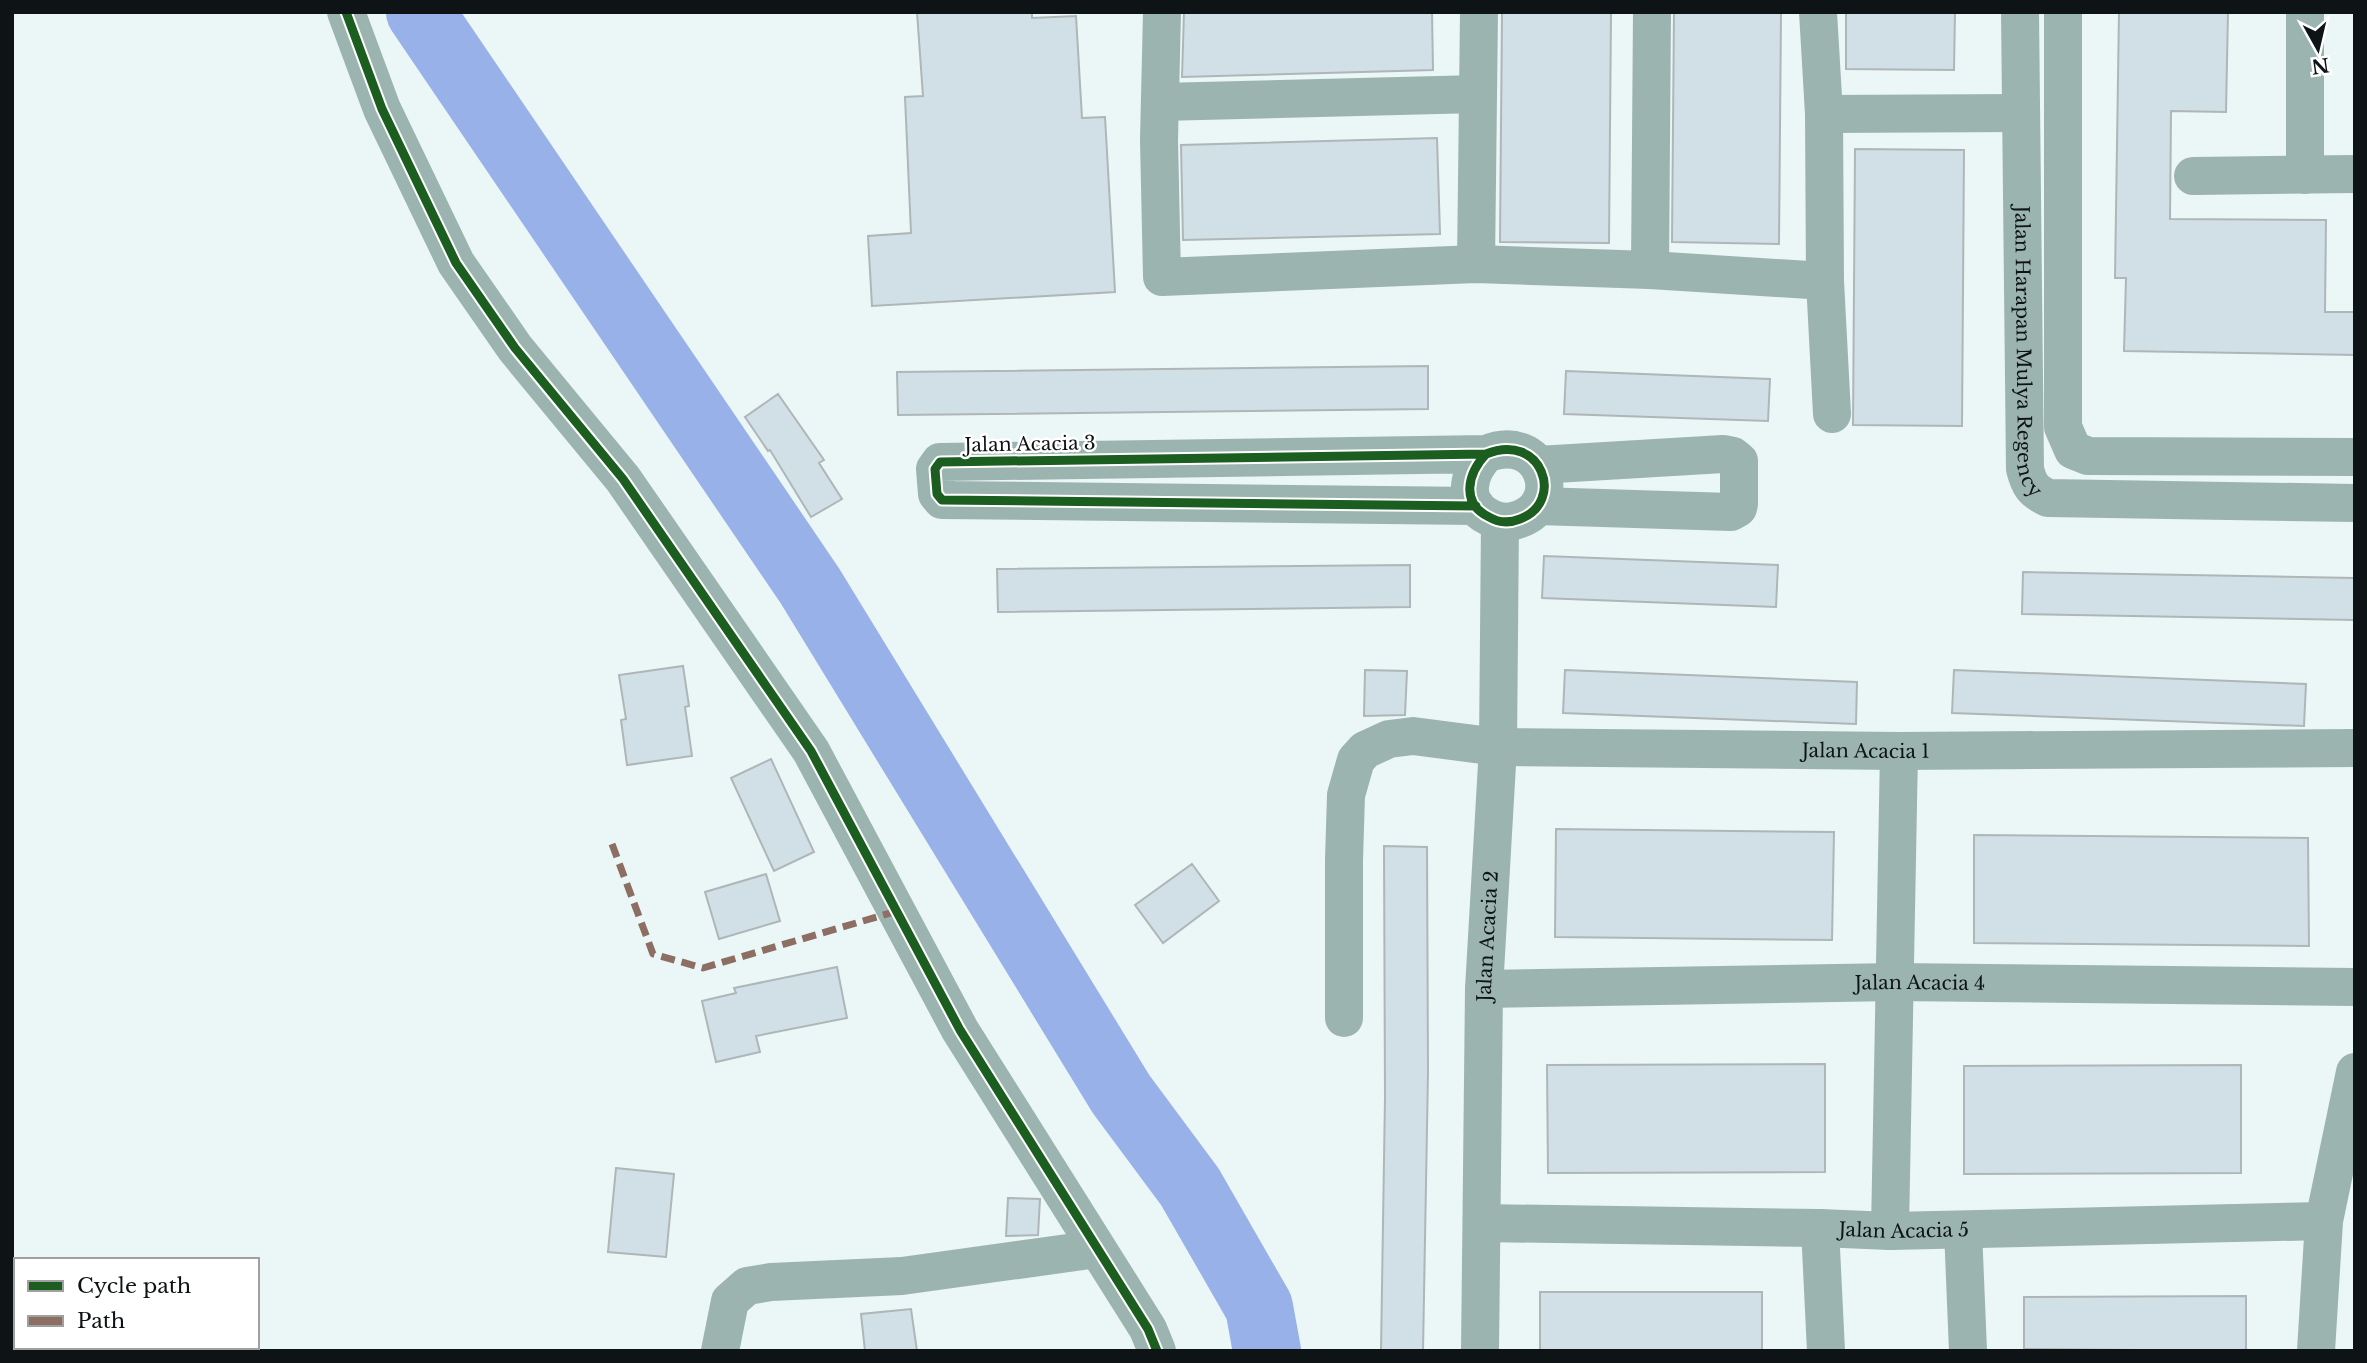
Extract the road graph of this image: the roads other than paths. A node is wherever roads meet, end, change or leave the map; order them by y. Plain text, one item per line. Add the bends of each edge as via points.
1 (346, 12) edge
2 (1163, 12) edge
3 (1479, 12) edge
4 (1652, 12) edge
5 (1818, 12) edge
6 (2020, 12) edge
7 (2063, 12) edge
8 (2305, 12) edge
9 (1478, 94) junction
10 (1160, 102) junction
11 (2020, 113) junction
12 (1824, 114) junction
13 (2355, 174) edge
14 (2305, 175) junction
15 (2193, 176) dead end
16 (1476, 264) junction
17 (1650, 270) junction
18 (1825, 281) junction
19 (1832, 414) dead end
20 (1486, 454) junction
21 (2355, 457) edge
22 (1538, 465) junction
23 (2355, 503) edge
24 (1538, 506) junction
25 (1488, 514) junction
26 (1498, 747) junction
27 (2355, 748) edge
28 (1899, 751) junction
29 (1895, 982) junction
30 (2355, 987) edge
31 (1484, 989) junction
32 (1344, 1018) dead end
33 (2355, 1072) edge
34 (2324, 1221) junction
35 (1482, 1223) junction
36 (1819, 1228) junction
37 (1963, 1230) junction
38 (1890, 1231) junction
39 (1097, 1249) junction
40 (720, 1351) edge
41 (1157, 1351) edge
42 (1480, 1351) edge
43 (1826, 1351) edge
44 (1968, 1351) edge
45 (2315, 1351) edge

1 - 39 street via 382,109 456,263 515,348 623,479 811,751 960,1030
2 - 10 street
3 - 9 street
4 - 17 street
5 - 12 street
6 - 11 street, Jalan Harapan Mulya Regency
7 - 21 street, Jalan Harapan Mulya Regency via 2063,427 2073,450 2088,456
8 - 14 street
9 - 10 street
9 - 16 street
10 - 16 street via 1163,277
11 - 12 street
11 - 23 street, Jalan Harapan Mulya Regency via 2028,483 2048,498
12 - 18 street
13 - 14 street
14 - 15 street
16 - 17 street
17 - 18 street
18 - 19 street
20 - 22 street via 1500,448 1515,449
20 - 25 street via 1470,477 1470,492
20 - 25 street, Jalan Acacia 3 via 940,462 935,469 937,494 942,500
22 - 24 street via 1544,478
22 - 24 street via 1723,454 1739,461 1739,504 1731,512
24 - 25 street via 1528,517 1514,522
25 - 26 street, Jalan Acacia 2
26 - 28 street, Jalan Acacia 1
26 - 31 street, Jalan Acacia 2
26 - 32 street, Jalan Acacia 1 via 1413,736 1378,743 1356,760 1346,795
27 - 28 street, Jalan Acacia 1
28 - 29 street
29 - 30 street, Jalan Acacia 4
29 - 31 street, Jalan Acacia 4
29 - 38 street
31 - 35 street, Jalan Acacia 2
33 - 34 street
34 - 37 street, Jalan Acacia 5
34 - 45 street
35 - 36 street, Jalan Acacia 5
35 - 42 street, Jalan Acacia 2
36 - 38 street, Jalan Acacia 5
36 - 43 street
37 - 38 street, Jalan Acacia 5
37 - 44 street
39 - 40 street via 902,1276 747,1286 730,1301
39 - 41 street

